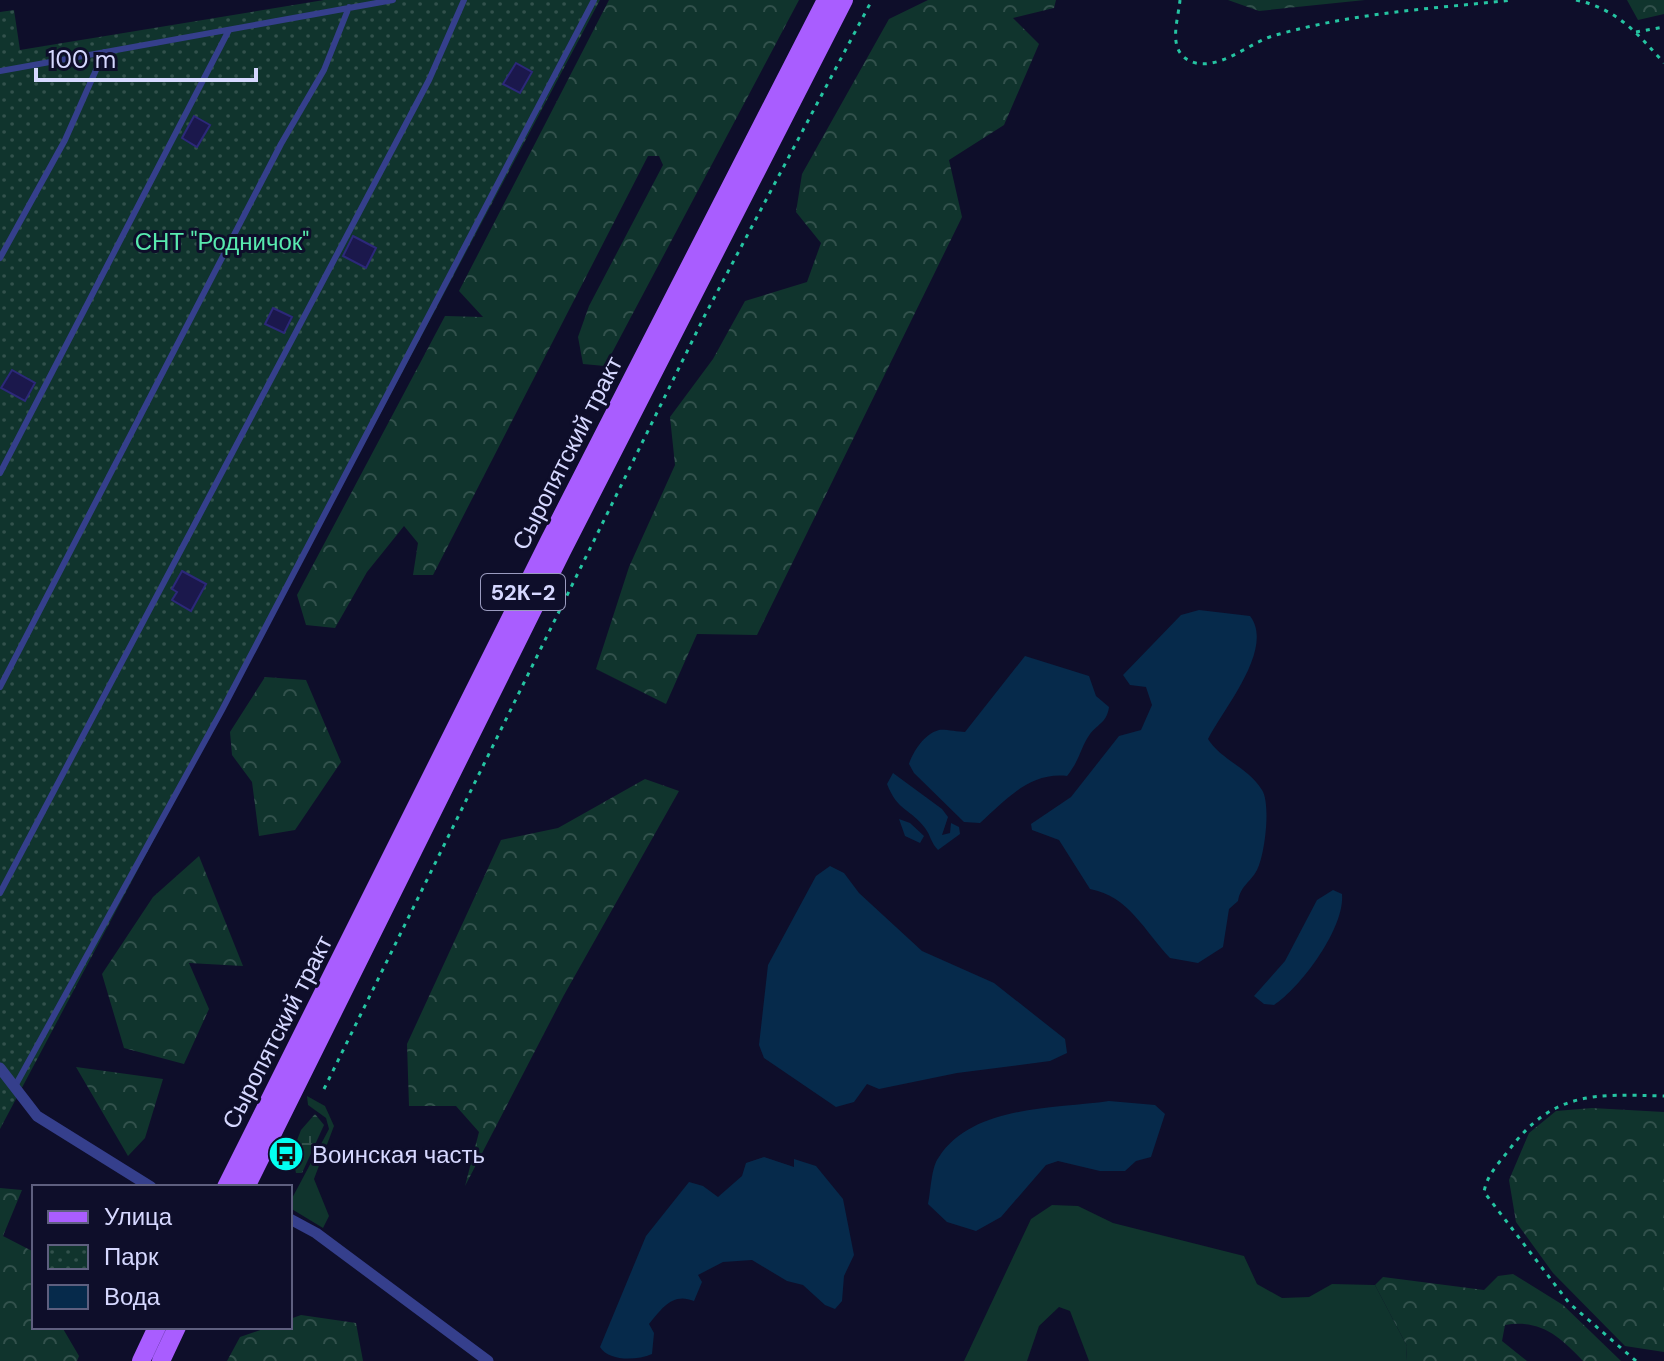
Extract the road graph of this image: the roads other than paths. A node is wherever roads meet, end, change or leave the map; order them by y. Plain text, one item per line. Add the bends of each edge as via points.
1 (393, 0) edge
2 (464, 0) edge
3 (594, 0) edge
4 (826, 0) edge
5 (844, 0) edge
6 (349, 7) junction
7 (229, 30) junction
8 (104, 52) junction
9 (0, 71) edge
10 (0, 258) edge
11 (0, 473) edge
12 (0, 687) edge
13 (0, 893) edge
14 (0, 1068) edge
15 (14, 1088) junction
16 (148, 1185) edge
17 (227, 1185) edge
18 (247, 1185) edge
19 (292, 1220) edge
20 (156, 1329) edge
21 (176, 1329) edge
22 (141, 1361) edge
23 (161, 1361) edge
24 (488, 1361) edge

1 - 6 lane
2 - 13 lane via 429,80
3 - 15 lane via 222,710
4 - 17 main road, Сыропятский тракт / 52К-2
5 - 18 main road, Сыропятский тракт / 52К-2
6 - 7 lane
6 - 12 lane via 324,70
7 - 8 lane
7 - 11 lane
8 - 9 lane
8 - 10 lane via 65,140
14 - 15 street
15 - 16 street via 37,1116
19 - 24 street
20 - 22 main road
21 - 23 main road

